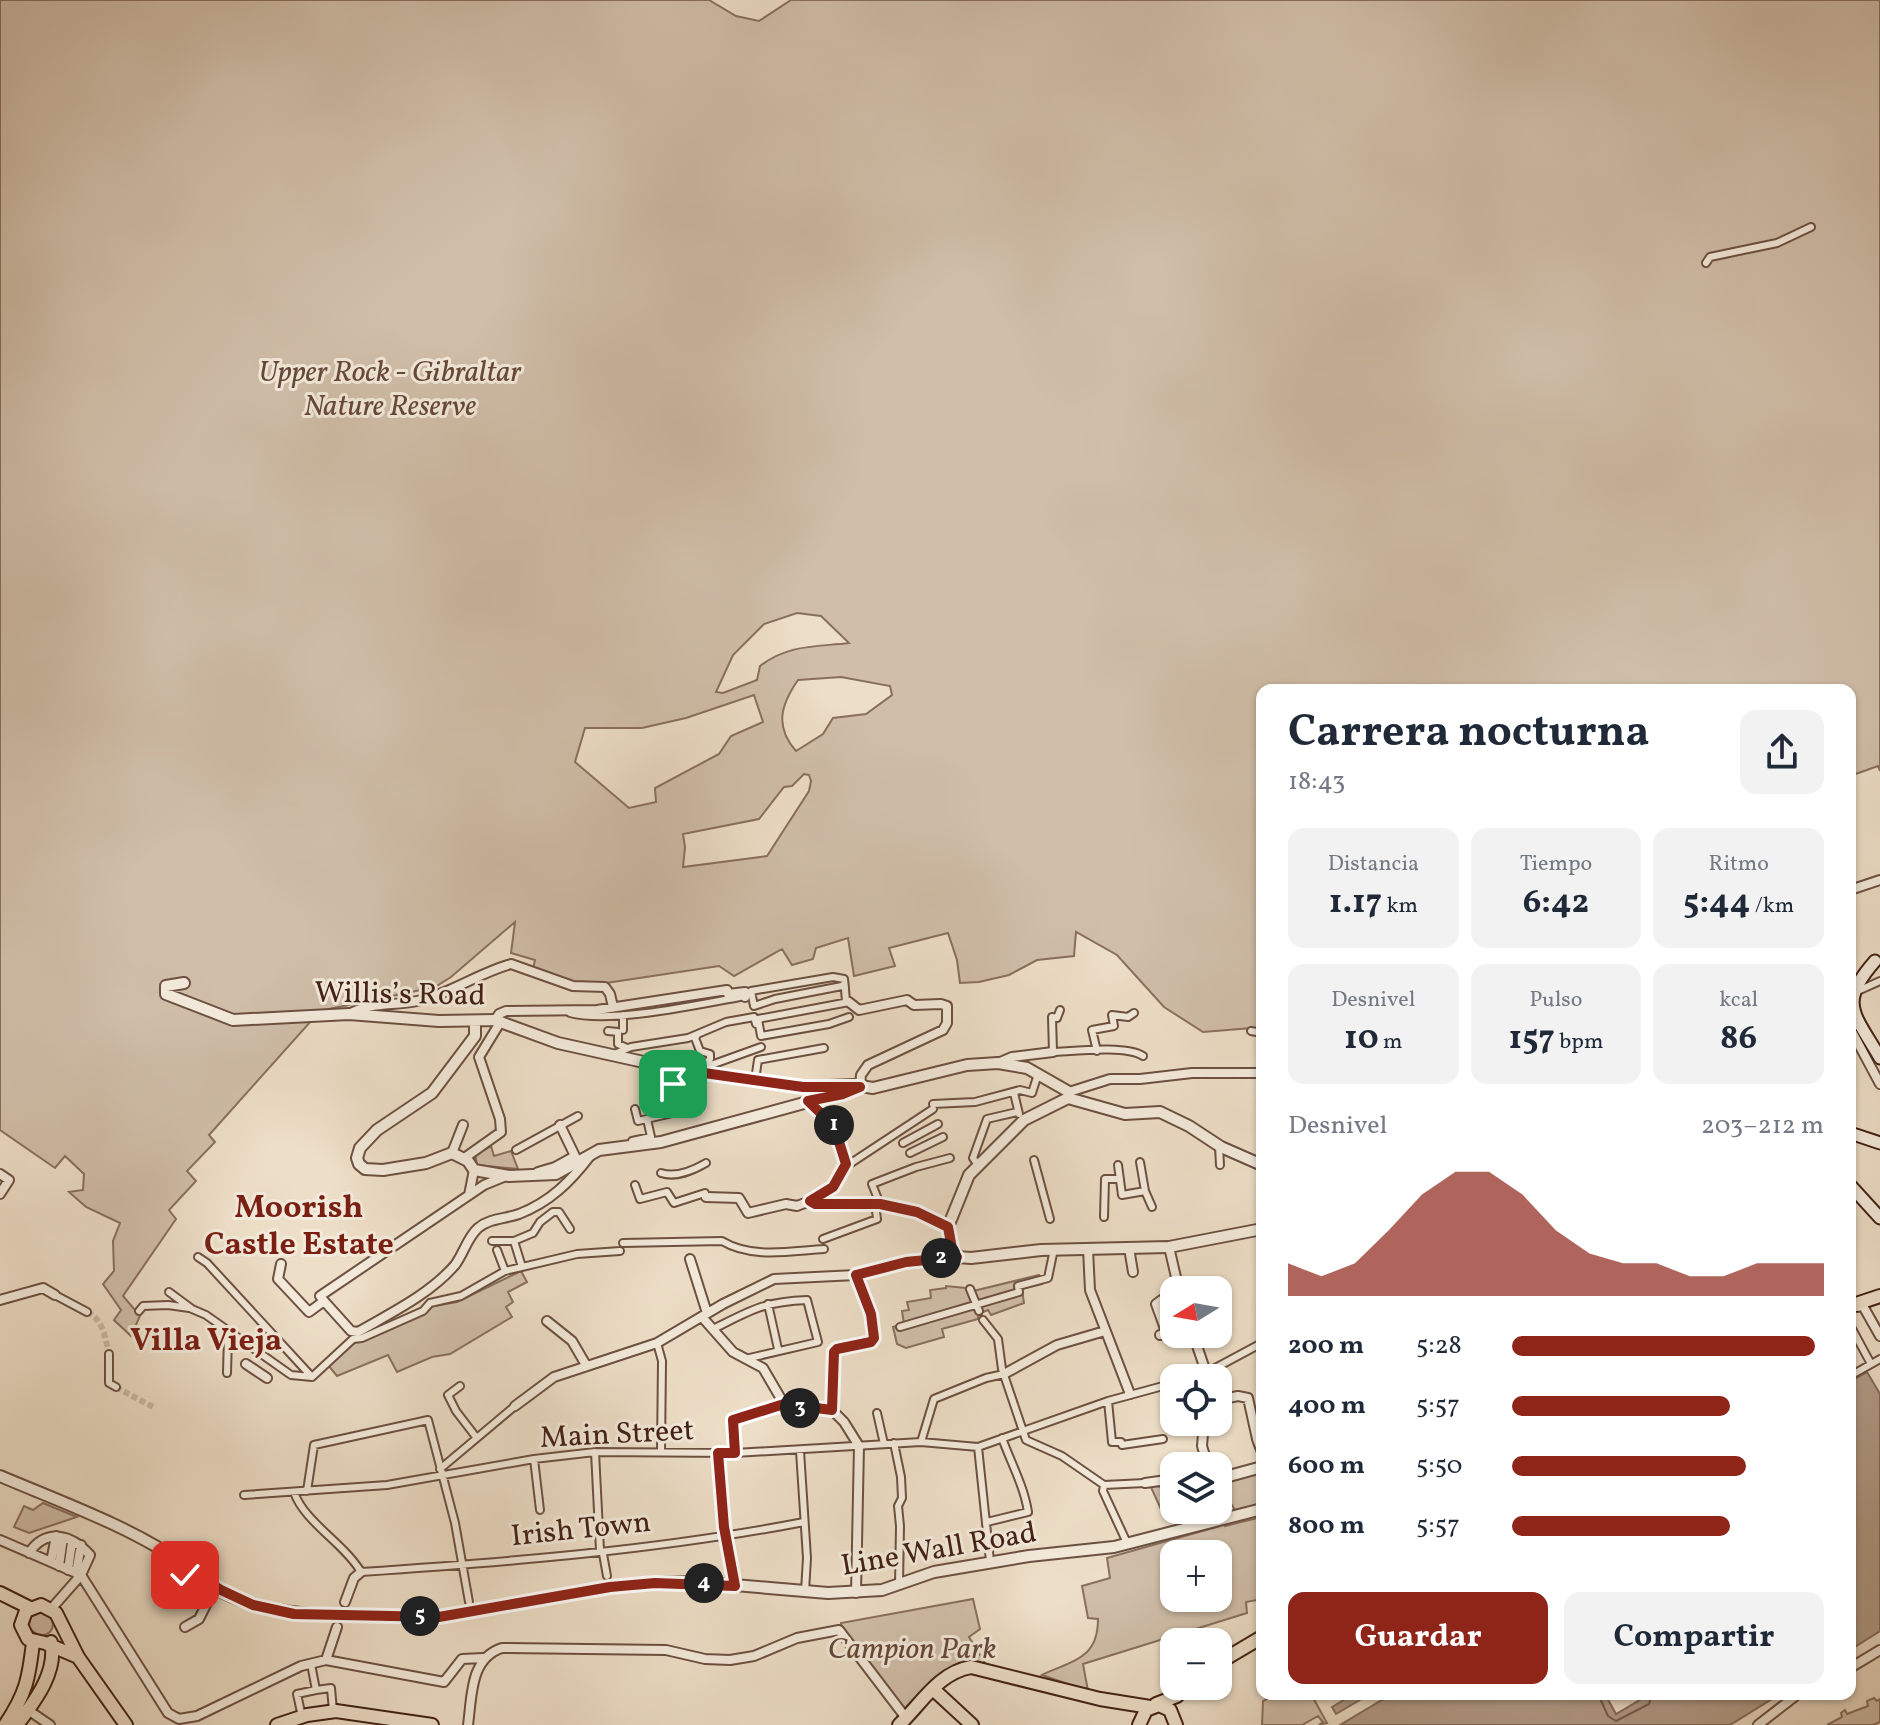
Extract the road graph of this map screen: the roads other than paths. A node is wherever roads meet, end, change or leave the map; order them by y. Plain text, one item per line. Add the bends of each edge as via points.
1 (1811, 227) dead end
2 (1706, 263) dead end
3 (1880, 880) edge
4 (1856, 888) edge
5 (1878, 959) edge
6 (1880, 981) edge
7 (1857, 982) edge
8 (184, 983) dead end
9 (845, 988) junction
10 (747, 998) junction
11 (775, 999) junction
12 (848, 1002) junction
13 (613, 1007) junction
14 (562, 1010) junction
15 (1060, 1010) dead end
16 (798, 1011) junction
17 (1856, 1012) edge
18 (1134, 1013) dead end
19 (349, 1014) junction
20 (623, 1015) junction
21 (778, 1015) junction
22 (849, 1017) dead end
23 (475, 1021) junction
24 (498, 1021) junction
25 (802, 1028) junction
26 (623, 1030) dead end
27 (608, 1031) dead end
28 (1251, 1031) dead end
29 (1256, 1032) edge
30 (697, 1035) junction
31 (768, 1035) junction
32 (1856, 1039) edge
33 (709, 1045) dead end
34 (761, 1047) junction
35 (627, 1048) junction
36 (698, 1048) junction
37 (824, 1048) dead end
38 (1097, 1051) junction
39 (1053, 1052) junction
40 (612, 1055) junction
41 (1143, 1056) dead end
42 (1880, 1058) edge
43 (998, 1063) junction
44 (692, 1071) junction
45 (1256, 1073) edge
46 (1038, 1074) junction
47 (755, 1080) junction
48 (1880, 1084) edge
49 (860, 1087) junction
50 (1014, 1093) junction
51 (1068, 1098) junction
52 (808, 1101) junction
53 (635, 1109) dead end
54 (578, 1116) dead end
55 (1020, 1116) junction
56 (647, 1119) junction
57 (938, 1124) dead end
58 (463, 1125) dead end
59 (560, 1125) junction
60 (1856, 1135) edge
61 (943, 1137) dead end
62 (903, 1143) dead end
63 (1880, 1143) edge
64 (1219, 1146) junction
65 (626, 1147) junction
66 (516, 1150) dead end
67 (596, 1151) junction
68 (452, 1153) junction
69 (910, 1153) dead end
70 (950, 1158) dead end
71 (463, 1159) junction
72 (1034, 1160) dead end
73 (1140, 1162) dead end
74 (1256, 1162) edge
75 (706, 1163) dead end
76 (978, 1165) junction
77 (1118, 1165) dead end
78 (1220, 1165) dead end
79 (845, 1167) junction
80 (474, 1170) junction
81 (661, 1173) dead end
82 (0, 1174) edge
83 (530, 1174) junction
84 (508, 1176) junction
85 (1120, 1179) junction
86 (635, 1185) dead end
87 (1145, 1191) junction
88 (1856, 1192) edge
89 (0, 1194) edge
90 (469, 1195) junction
91 (706, 1195) joint
92 (810, 1201) junction
93 (877, 1204) junction
94 (1152, 1207) dead end
95 (1104, 1217) dead end
96 (1880, 1218) edge
97 (1050, 1219) dead end
98 (948, 1227) junction
99 (570, 1229) dead end
100 (1256, 1230) edge
101 (823, 1239) dead end
102 (492, 1241) dead end
103 (514, 1241) junction
104 (623, 1243) dead end
105 (1169, 1247) junction
106 (824, 1249) dead end
107 (1054, 1249) junction
108 (1088, 1249) junction
109 (1131, 1249) junction
110 (497, 1250) dead end
111 (620, 1251) dead end
112 (198, 1257) dead end
113 (957, 1257) junction
114 (690, 1259) dead end
115 (281, 1264) dead end
116 (522, 1267) junction
117 (505, 1271) junction
118 (1133, 1272) dead end
119 (856, 1275) junction
120 (1174, 1276) edge
121 (970, 1289) dead end
122 (169, 1292) dead end
123 (55, 1295) joint
124 (1880, 1296) edge
125 (0, 1300) edge
126 (324, 1301) junction
127 (768, 1304) junction
128 (1856, 1304) edge
129 (1856, 1305) edge
130 (978, 1308) junction
131 (192, 1309) junction
132 (139, 1311) dead end
133 (87, 1312) tunnel mouth
134 (704, 1315) junction
135 (983, 1320) dead end
136 (547, 1321) dead end
137 (900, 1327) dead end
138 (713, 1329) junction
139 (1105, 1331) junction
140 (228, 1336) dead end
141 (1856, 1336) edge
142 (1880, 1336) edge
143 (657, 1343) junction
144 (1256, 1346) edge
145 (778, 1349) junction
146 (109, 1354) tunnel mouth
147 (745, 1359) junction
148 (1880, 1359) edge
149 (246, 1364) dead end
150 (1226, 1364) edge
151 (1871, 1364) junction
152 (586, 1365) junction
153 (227, 1373) dead end
154 (1856, 1373) edge
155 (1004, 1374) junction
156 (312, 1377) junction
157 (267, 1378) dead end
158 (460, 1386) dead end
159 (1160, 1386) edge
160 (116, 1387) dead end
161 (1130, 1394) junction
162 (1232, 1397) edge
163 (1108, 1401) junction
164 (784, 1404) junction
165 (515, 1406) joint
166 (832, 1410) junction
167 (877, 1413) dead end
168 (1256, 1427) edge
169 (1022, 1430) junction
170 (476, 1437) junction
171 (1002, 1438) junction
172 (1163, 1439) dead end
173 (921, 1442) junction
174 (894, 1443) junction
175 (884, 1444) junction
176 (859, 1446) junction
177 (978, 1447) junction
178 (661, 1451) junction
179 (800, 1451) junction
180 (595, 1452) junction
181 (718, 1453) junction
182 (735, 1453) junction
183 (534, 1459) junction
184 (1256, 1471) edge
185 (441, 1472) junction
186 (0, 1476) edge
187 (1232, 1476) edge
188 (1160, 1481) edge
189 (1145, 1483) joint
190 (1104, 1485) junction
191 (307, 1491) junction
192 (294, 1492) junction
193 (244, 1495) dead end
194 (540, 1510) dead end
195 (1256, 1510) edge
196 (804, 1522) junction
197 (987, 1522) junction
198 (1195, 1525) joint
199 (727, 1537) junction
200 (0, 1540) edge
201 (68, 1540) junction
202 (1128, 1545) junction
203 (600, 1550) junction
204 (29, 1553) junction
205 (990, 1561) junction
206 (461, 1565) junction
207 (67, 1569) junction
208 (361, 1572) junction
209 (607, 1576) dead end
210 (899, 1585) junction
211 (735, 1586) junction
212 (215, 1587) junction
213 (805, 1591) junction
214 (856, 1593) junction
215 (2, 1594) edge
216 (345, 1602) dead end
217 (469, 1602) dead end
218 (30, 1608) junction
219 (55, 1614) junction
220 (21, 1619) junction
221 (185, 1627) dead end
222 (337, 1627) dead end
223 (1256, 1641) edge
224 (45, 1643) junction
225 (1880, 1650) edge
226 (1232, 1655) edge
227 (78, 1657) junction
228 (483, 1658) junction
229 (326, 1660) junction
230 (311, 1664) junction
231 (1856, 1664) edge
232 (933, 1689) junction
233 (316, 1690) junction
234 (1164, 1700) edge
235 (1180, 1700) edge
236 (1790, 1700) edge
237 (1116, 1702) junction
238 (1152, 1706) junction
239 (28, 1710) junction
240 (333, 1711) junction
241 (302, 1717) junction
242 (8, 1721) edge
243 (1176, 1721) edge
244 (903, 1722) edge
245 (1140, 1722) edge
246 (50, 1725) edge
247 (126, 1725) edge
248 (277, 1725) edge
249 (432, 1725) edge
250 (468, 1725) edge
251 (972, 1725) edge
252 (1758, 1725) edge

1 - 2 street via 1785,241 1710,257
3 - 4 street
5 - 7 main road
6 - 7 street
8 - 19 street, Willis’s Road via 166,986 166,994 233,1020
9 - 10 street via 844,979 831,977 751,991
9 - 11 street
9 - 12 street
10 - 11 street via 754,1006
10 - 13 street via 745,992 727,990
10 - 20 street
11 - 21 street
12 - 16 street
12 - 49 street via 859,1010 907,1000 947,1006 943,1030 868,1065
13 - 14 street
13 - 19 street via 605,987 573,986 509,964 416,1001 363,1007
14 - 20 street
14 - 24 street via 506,1011
15 - 39 street via 1051,1023
16 - 21 street
16 - 25 street
17 - 42 main road
18 - 38 street via 1112,1015 1114,1026 1092,1030
19 - 23 street, Willis’s Road
20 - 26 street
21 - 31 street via 758,1019 761,1036
22 - 25 street
23 - 24 street, Willis’s Road
23 - 68 street via 475,1036 432,1093 377,1130 357,1158 365,1169 383,1170
24 - 40 street, Willis’s Road
24 - 71 street via 479,1059 501,1132
25 - 31 street
27 - 35 street via 618,1032 618,1044
28 - 29 street
30 - 34 street via 754,1017
30 - 35 street
30 - 36 street
31 - 34 street
32 - 48 street
33 - 36 street
34 - 44 street
35 - 40 street
36 - 44 street via 710,1059
37 - 47 street via 758,1060
38 - 39 street
38 - 41 street
39 - 43 street
40 - 44 street, Willis’s Road
43 - 46 street
43 - 49 street
44 - 47 street, Willis’s Road
44 - 56 street via 673,1084 677,1112
45 - 51 street via 1110,1079
46 - 50 street via 1032,1093
46 - 51 street
47 - 49 street, Willis’s Road
49 - 52 street
50 - 55 street
50 - 79 street via 933,1106
51 - 55 street
51 - 64 street via 1125,1114 1160,1112
52 - 65 street
52 - 79 street via 834,1126
53 - 56 street via 638,1121
54 - 59 street
55 - 76 street
55 - 76 street via 987,1119 973,1158
56 - 65 street via 651,1137
57 - 62 street
58 - 68 street
59 - 66 street
59 - 83 street via 575,1156
60 - 63 main road
61 - 69 street
64 - 74 street
64 - 78 street
65 - 67 street
67 - 83 street via 556,1174
67 - 126 street via 559,1192 479,1228 453,1267 421,1294 358,1332
68 - 71 street
70 - 93 street via 872,1184
71 - 80 street
72 - 97 street
73 - 87 street
75 - 81 street via 670,1176
76 - 98 street
77 - 85 street
79 - 92 street via 833,1187
80 - 84 street
80 - 90 street
82 - 89 street via 9,1180
83 - 84 street
84 - 90 street
85 - 87 street via 1122,1195
85 - 95 street via 1105,1179
86 - 91 street via 640,1199 667,1192 674,1203
87 - 94 street
88 - 96 main road
90 - 126 street via 320,1296
91 - 92 street via 739,1198 748,1213
92 - 93 street
93 - 98 street via 917,1212
93 - 101 street via 877,1219
98 - 113 street
99 - 103 street via 559,1212 553,1212 533,1233
100 - 105 street
102 - 103 street
103 - 116 street
104 - 106 street via 722,1241 735,1249 763,1253
105 - 109 street
105 - 120 street
107 - 108 street
107 - 113 street
107 - 130 street via 1048,1278 1018,1286 1019,1292
108 - 109 street
108 - 139 street via 1090,1290
109 - 118 street
110 - 117 street
111 - 116 street
112 - 156 street
113 - 119 street via 906,1262
114 - 134 street
115 - 126 street via 278,1279 309,1312
116 - 117 street
117 - 156 street via 461,1296 430,1303 423,1311 353,1339
119 - 134 street via 774,1279
119 - 166 street via 874,1338 834,1352
121 - 130 street
122 - 131 street
123 - 125 street via 43,1288
123 - 133 street
124 - 128 main road
127 - 138 street
127 - 145 street
127 - 145 street via 807,1300 818,1342
129 - 142 street via 1863,1306
130 - 137 street
131 - 132 street via 168,1305 143,1306
131 - 156 street via 291,1375
134 - 138 street
134 - 143 street
135 - 155 street via 998,1339
136 - 152 street via 572,1341
138 - 147 street
139 - 155 street via 1057,1345
139 - 161 street
140 - 153 street
141 - 151 street
143 - 152 street
143 - 178 street via 662,1361
144 - 150 street
145 - 147 street
146 - 160 street via 109,1383
147 - 164 street via 763,1368
148 - 151 street
149 - 157 street
151 - 154 street
152 - 165 street via 544,1383
155 - 169 street
155 - 173 street via 934,1399
158 - 170 street via 448,1395
159 - 161 street, Main Street
161 - 163 street, Main Street
162 - 168 street via 1249,1398
163 - 169 street, Main Street
163 - 172 street via 1112,1442
164 - 166 street
164 - 182 street via 734,1419
165 - 170 street
166 - 176 street
167 - 175 street
169 - 171 street, Main Street
169 - 190 street via 1026,1440 1062,1456
170 - 185 street
171 - 177 street, Main Street
171 - 197 street via 1024,1488 1028,1512
173 - 174 street, Main Street
173 - 177 street, Main Street
174 - 175 street, Main Street
174 - 210 street via 902,1498
175 - 176 street, Main Street
176 - 179 street, Main Street
176 - 214 street
177 - 197 street
178 - 180 street, Main Street
178 - 181 street, Main Street
179 - 182 street, Main Street
179 - 196 street
180 - 183 street, Main Street
180 - 203 street
181 - 182 street, Main Street
181 - 199 street
183 - 185 street, Main Street
183 - 194 street
184 - 187 street
185 - 191 street, Main Street via 387,1485
185 - 191 street via 428,1420 314,1445
185 - 206 street
186 - 212 street, Line Wall Road via 185,1565 198,1564 198,1576
188 - 189 street
189 - 190 street
190 - 202 street
191 - 192 street, Main Street
192 - 193 street, Main Street
192 - 208 street
195 - 198 street, Line Wall Road
196 - 199 street, Irish Town
196 - 213 street
197 - 205 street
198 - 202 street, Line Wall Road
199 - 203 street, Irish Town
199 - 211 street
200 - 204 street
201 - 204 street via 37,1542
201 - 207 street
201 - 207 street
201 - 207 street via 90,1555
202 - 205 street, Line Wall Road
203 - 206 street, Irish Town
203 - 209 street
204 - 207 street
205 - 210 street, Line Wall Road
206 - 208 street, Irish Town
206 - 217 street
207 - 219 street
207 - 230 street via 168,1713 179,1719 197,1716
208 - 216 street
210 - 214 street, Line Wall Road
211 - 212 street, Line Wall Road, bridge via 610,1587 439,1617 274,1610
211 - 213 street, Line Wall Road
212 - 221 street via 199,1619
213 - 214 street, Line Wall Road
215 - 218 main road
215 - 220 main road
218 - 219 main road via 41,1605
218 - 220 main road
219 - 224 main road via 60,1627
219 - 227 main road
220 - 224 main road via 24,1635
222 - 229 street
223 - 226 main road
224 - 227 main road
224 - 239 main road via 53,1652 45,1682
224 - 242 main road
225 - 231 street
227 - 247 main road
228 - 229 street via 462,1659 444,1682
228 - 244 street via 502,1648 666,1650 730,1660 839,1630
228 - 250 street
229 - 230 street
230 - 233 street
232 - 237 main road via 949,1675 976,1667
232 - 244 main road
232 - 251 main road
233 - 240 street via 331,1688
233 - 241 street via 297,1694
234 - 238 main road
235 - 243 main road
236 - 252 street
237 - 238 main road
237 - 245 main road
238 - 243 main road via 1165,1706
238 - 245 main road
239 - 242 main road
239 - 246 street
240 - 241 main road
240 - 249 main road
241 - 248 main road

